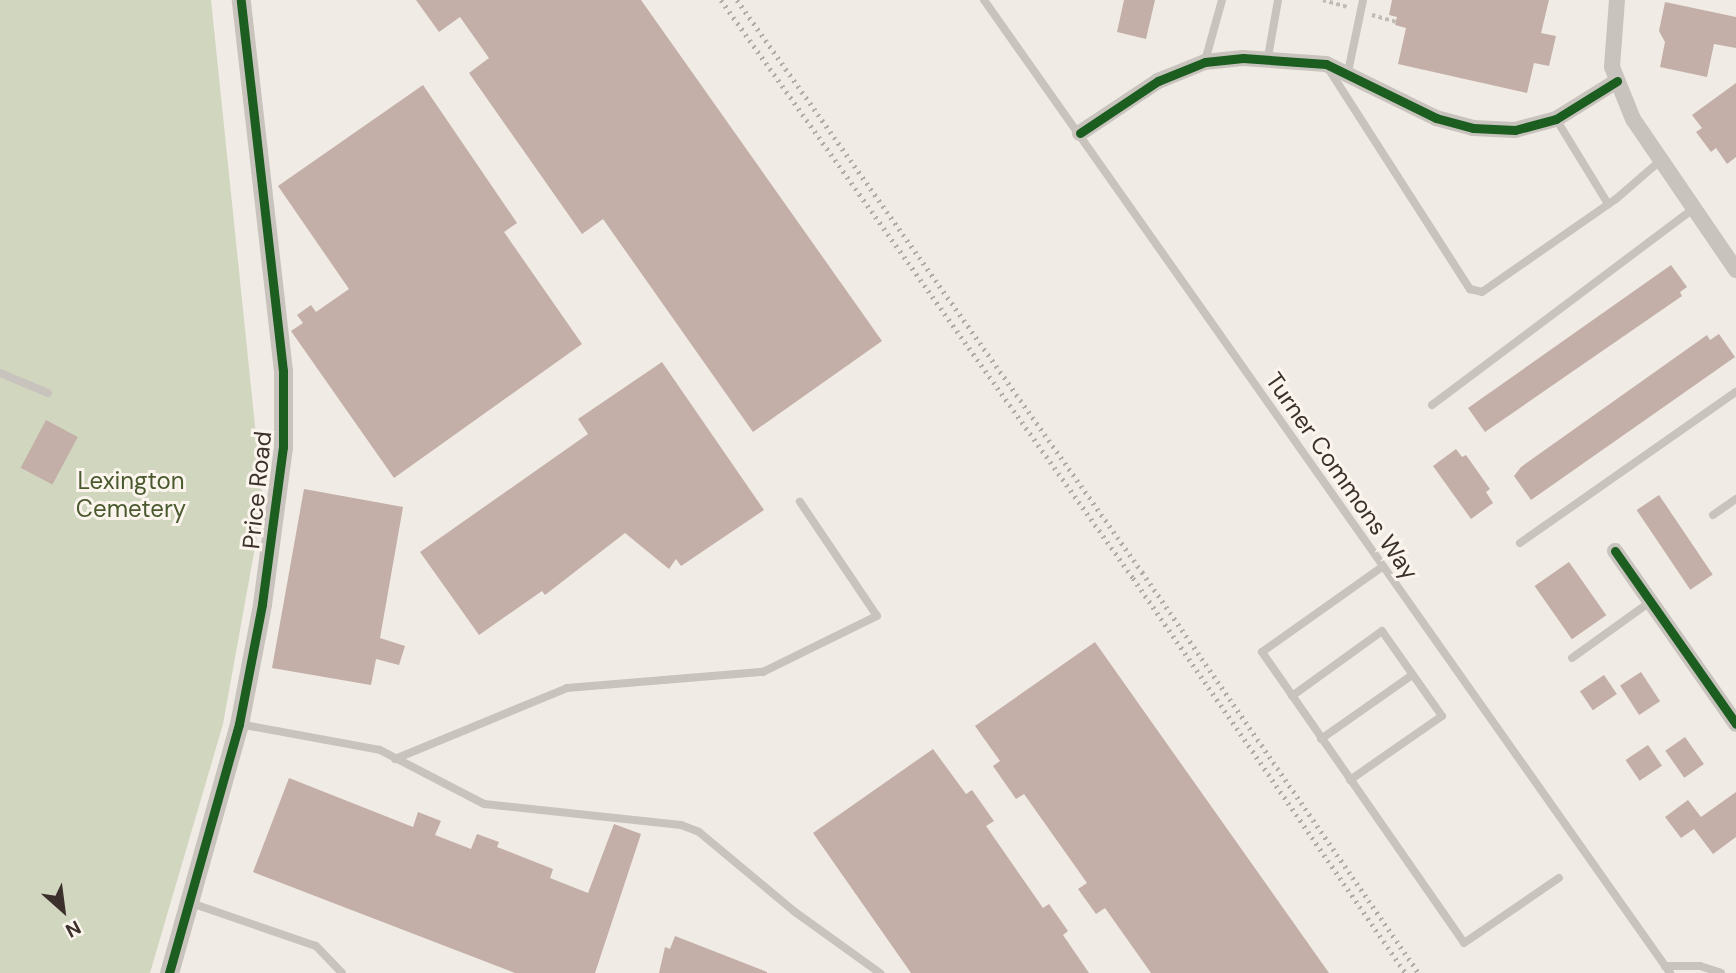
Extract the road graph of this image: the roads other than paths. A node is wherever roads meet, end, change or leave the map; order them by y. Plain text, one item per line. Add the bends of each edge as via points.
1 (241, 0) edge
2 (984, 0) edge
3 (1222, 0) edge
4 (1278, 0) edge
5 (1363, 0) edge
6 (1617, 0) edge
7 (1268, 57) junction
8 (1205, 62) junction
9 (1326, 64) junction
10 (1348, 72) junction
11 (1617, 81) junction
12 (1556, 119) junction
13 (1080, 132) junction
14 (1661, 160) junction
15 (1608, 204) junction
16 (1693, 209) junction
17 (1736, 270) edge
18 (0, 373) edge
19 (1736, 391) edge
20 (48, 393) dead end
21 (1432, 405) dead end
22 (1736, 499) edge
23 (800, 502) dead end
24 (1713, 515) dead end
25 (1520, 543) dead end
26 (1615, 551) dead end
27 (1382, 568) junction
28 (1650, 602) junction
29 (1572, 658) dead end
30 (1412, 675) junction
31 (1292, 696) junction
32 (239, 724) junction
33 (1736, 724) edge
34 (1321, 738) junction
35 (395, 759) junction
36 (1350, 780) junction
37 (1559, 878) dead end
38 (191, 903) junction
39 (1667, 970) edge
40 (169, 973) edge
41 (342, 973) edge
42 (880, 973) edge
43 (1721, 973) edge

1 - 32 street, Price Road via 283,371 283,447 262,604
2 - 13 lane, Turner Commons Way
3 - 8 lane
4 - 7 lane
5 - 10 lane
6 - 11 street via 1611,38
7 - 8 street
7 - 9 street
8 - 13 street via 1158,81
9 - 10 street
9 - 15 lane via 1470,289 1482,292
10 - 12 street via 1436,118 1473,128 1515,130
11 - 12 street
11 - 14 street via 1633,119
12 - 15 lane
13 - 27 lane, Turner Commons Way
14 - 15 lane
14 - 16 street
16 - 17 street
16 - 21 lane
18 - 20 lane
19 - 25 lane
22 - 24 lane
23 - 35 lane via 877,616 763,672 566,688
26 - 28 street
27 - 31 lane via 1262,652
27 - 39 lane, Turner Commons Way
28 - 29 lane
28 - 33 street
30 - 31 lane via 1382,631
30 - 34 lane
30 - 36 lane via 1442,716
31 - 34 lane
32 - 35 lane via 380,750
32 - 38 street, Price Road
34 - 36 lane
35 - 42 lane via 484,804 681,825 699,832 795,912
36 - 37 lane via 1464,943
38 - 40 street, Price Road
38 - 41 lane via 316,946
39 - 43 lane via 1700,966

